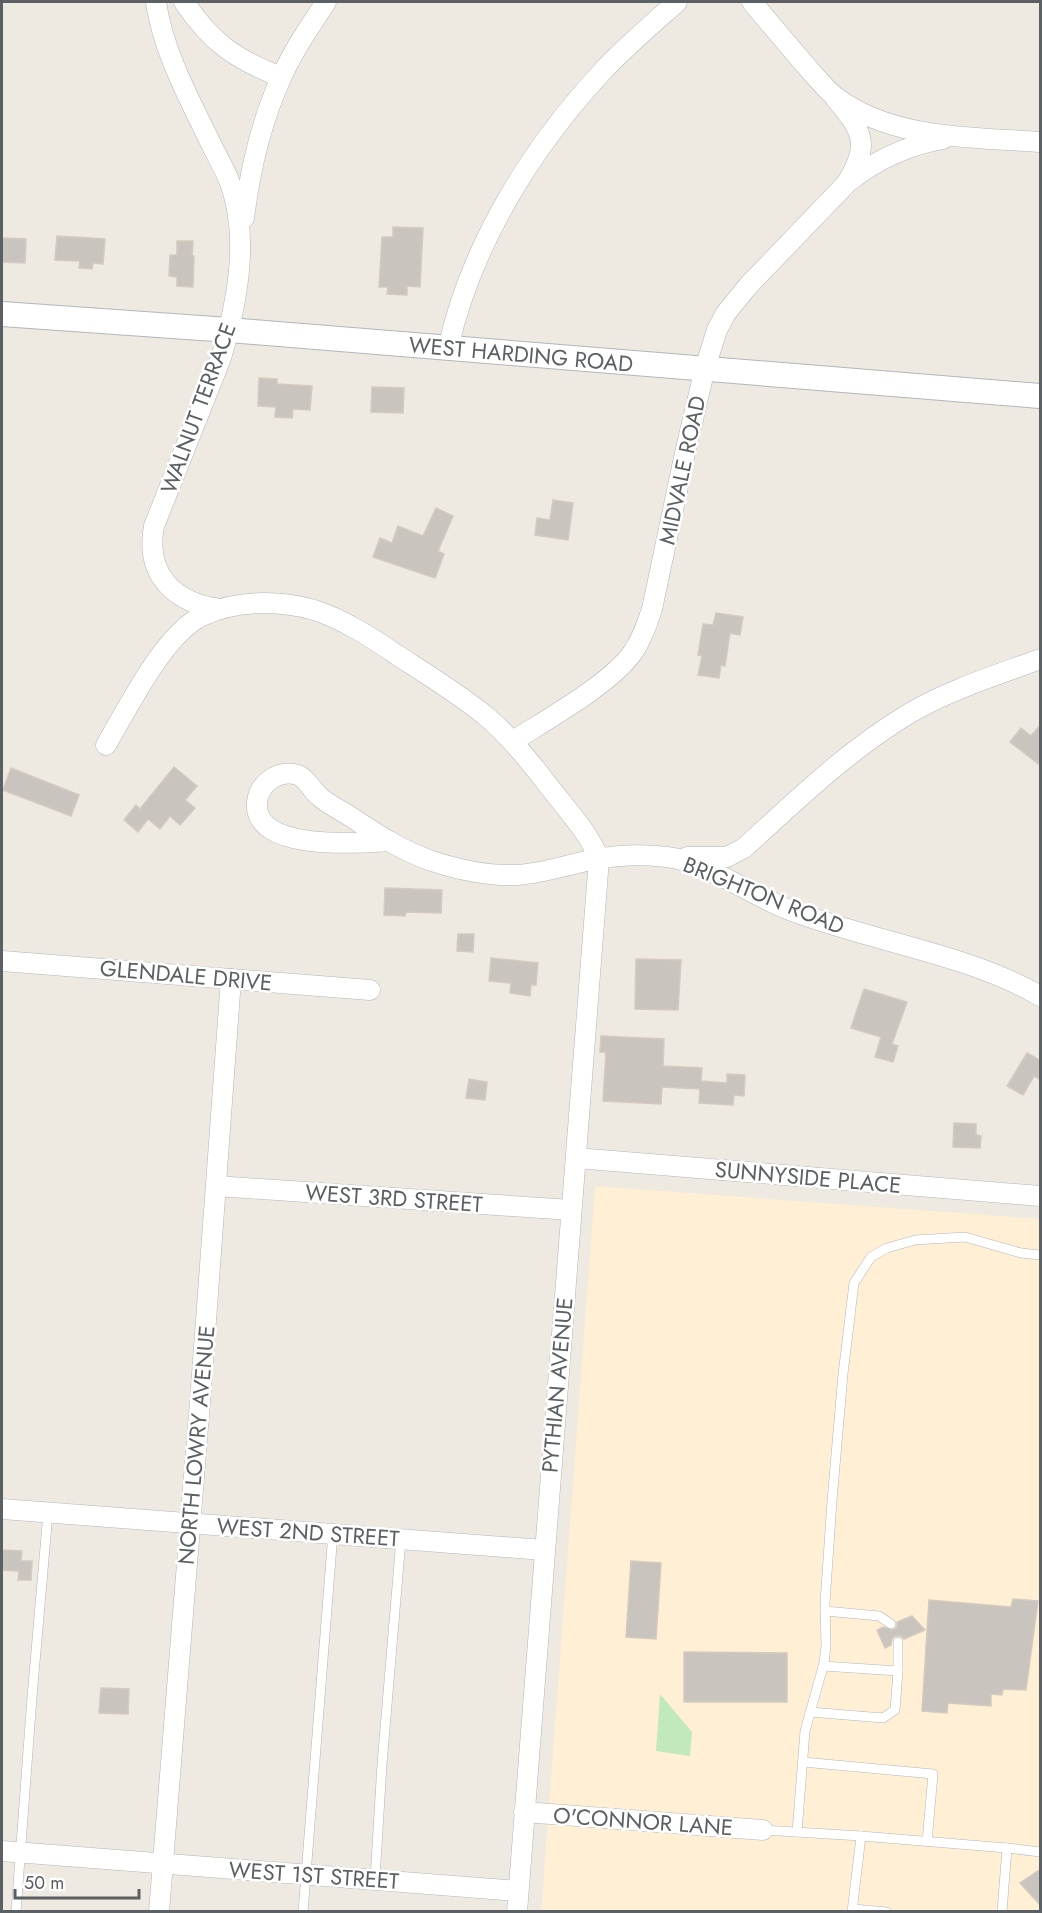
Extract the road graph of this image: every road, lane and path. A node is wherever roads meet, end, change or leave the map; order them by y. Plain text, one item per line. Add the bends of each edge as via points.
1 (156, 2) edge
2 (184, 2) edge
3 (326, 2) edge
4 (677, 2) edge
5 (752, 2) edge
6 (281, 77) junction
7 (836, 98) junction
8 (962, 136) junction
9 (1041, 142) edge
10 (846, 184) junction
11 (241, 241) junction
12 (2, 314) edge
13 (229, 330) junction
14 (448, 348) junction
15 (705, 368) junction
16 (1041, 396) edge
17 (219, 609) junction
18 (1041, 659) edge
19 (513, 741) junction
20 (106, 745) dead end
21 (388, 841) junction
22 (669, 857) junction
23 (599, 859) junction
24 (2, 961) edge
25 (231, 979) junction
26 (370, 990) dead end
27 (1041, 996) edge
28 (576, 1158) junction
29 (216, 1186) junction
30 (1041, 1196) edge
31 (571, 1210) junction
32 (1041, 1255) edge
33 (2, 1509) edge
34 (48, 1513) junction
35 (190, 1523) junction
36 (333, 1533) junction
37 (401, 1539) junction
38 (544, 1550) junction
39 (825, 1611) junction
40 (891, 1624) dead end
41 (898, 1642) dead end
42 (823, 1666) junction
43 (898, 1671) junction
44 (810, 1712) junction
45 (803, 1762) junction
46 (524, 1812) junction
47 (763, 1830) joint
48 (797, 1832) junction
49 (861, 1836) junction
50 (927, 1842) junction
51 (1007, 1848) junction
52 (2, 1851) edge
53 (1041, 1852) edge
54 (22, 1853) junction
55 (162, 1863) junction
56 (306, 1874) junction
57 (375, 1879) junction
58 (518, 1891) junction
59 (852, 1910) edge
60 (16, 1911) edge
61 (159, 1911) edge
62 (303, 1911) edge
63 (516, 1911) edge
64 (887, 1911) edge
65 (1002, 1911) edge

1 - 11 street, WALNUT TERRACE via 183,86 229,182
2 - 6 street via 211,37 227,50 252,66
3 - 6 street
4 - 14 street via 600,74 537,153 484,245 465,288
5 - 7 street
6 - 11 street via 259,141
7 - 8 street via 896,126
7 - 10 street, MIDVALE ROAD via 858,128 861,139 858,165
8 - 9 street
8 - 10 street, MIDVALE ROAD via 925,142 898,152
10 - 15 street, MIDVALE ROAD via 726,313
11 - 13 street, WALNUT TERRACE
12 - 13 street, WEST HARDING ROAD
13 - 14 street, WEST HARDING ROAD
13 - 17 street, WALNUT TERRACE via 151,542 152,557 166,584 189,602
14 - 15 street, WEST HARDING ROAD
15 - 16 street, WEST HARDING ROAD
15 - 19 street, MIDVALE ROAD via 644,633 617,670
17 - 19 street via 267,603 290,605 342,622 447,687
17 - 20 street via 201,616 175,636
18 - 22 street via 911,712 851,753 744,848 727,857
19 - 23 street via 592,841
21 - 21 street, BRIGHTON ROAD via 353,844 290,838 262,820 257,801 268,781 278,775 300,776 317,795
21 - 23 street, BRIGHTON ROAD via 433,862 494,874 517,875
22 - 23 street, BRIGHTON ROAD
22 - 27 street, BRIGHTON ROAD via 689,862 833,926 995,974
23 - 28 street, PYTHIAN AVENUE
24 - 25 street, GLENDALE DRIVE
25 - 26 street, GLENDALE DRIVE
25 - 29 street, NORTH LOWRY AVENUE
28 - 30 street, SUNNYSIDE PLACE
28 - 31 street, PYTHIAN AVENUE
29 - 31 street, WEST 3RD STREET
29 - 35 street, NORTH LOWRY AVENUE
31 - 38 street, PYTHIAN AVENUE
32 - 39 lane via 965,1237 915,1240 871,1257 854,1283
33 - 34 street, WEST 2ND STREET
34 - 35 street, WEST 2ND STREET
34 - 54 lane
35 - 36 street, WEST 2ND STREET
35 - 55 street, NORTH LOWRY AVENUE
36 - 37 street, WEST 2ND STREET
36 - 56 lane
37 - 38 street, WEST 2ND STREET
37 - 57 lane
38 - 46 street, PYTHIAN AVENUE
39 - 40 lane via 879,1616
39 - 42 lane
41 - 43 lane
42 - 43 lane
42 - 44 lane
43 - 44 lane via 896,1710 883,1718
44 - 45 lane
45 - 48 lane
45 - 50 lane via 933,1774
46 - 47 street, O'CONNOR LANE
46 - 58 street, PYTHIAN AVENUE
47 - 48 lane
48 - 49 lane
49 - 50 lane
49 - 59 lane
50 - 51 lane
51 - 53 lane
51 - 65 lane
52 - 54 street, WEST 1ST STREET
54 - 55 street, WEST 1ST STREET
54 - 60 lane
55 - 56 street, WEST 1ST STREET
55 - 61 street, NORTH LOWRY AVENUE
56 - 57 street, WEST 1ST STREET
56 - 62 lane
57 - 58 street, WEST 1ST STREET
58 - 63 street, PYTHIAN AVENUE
59 - 64 lane

